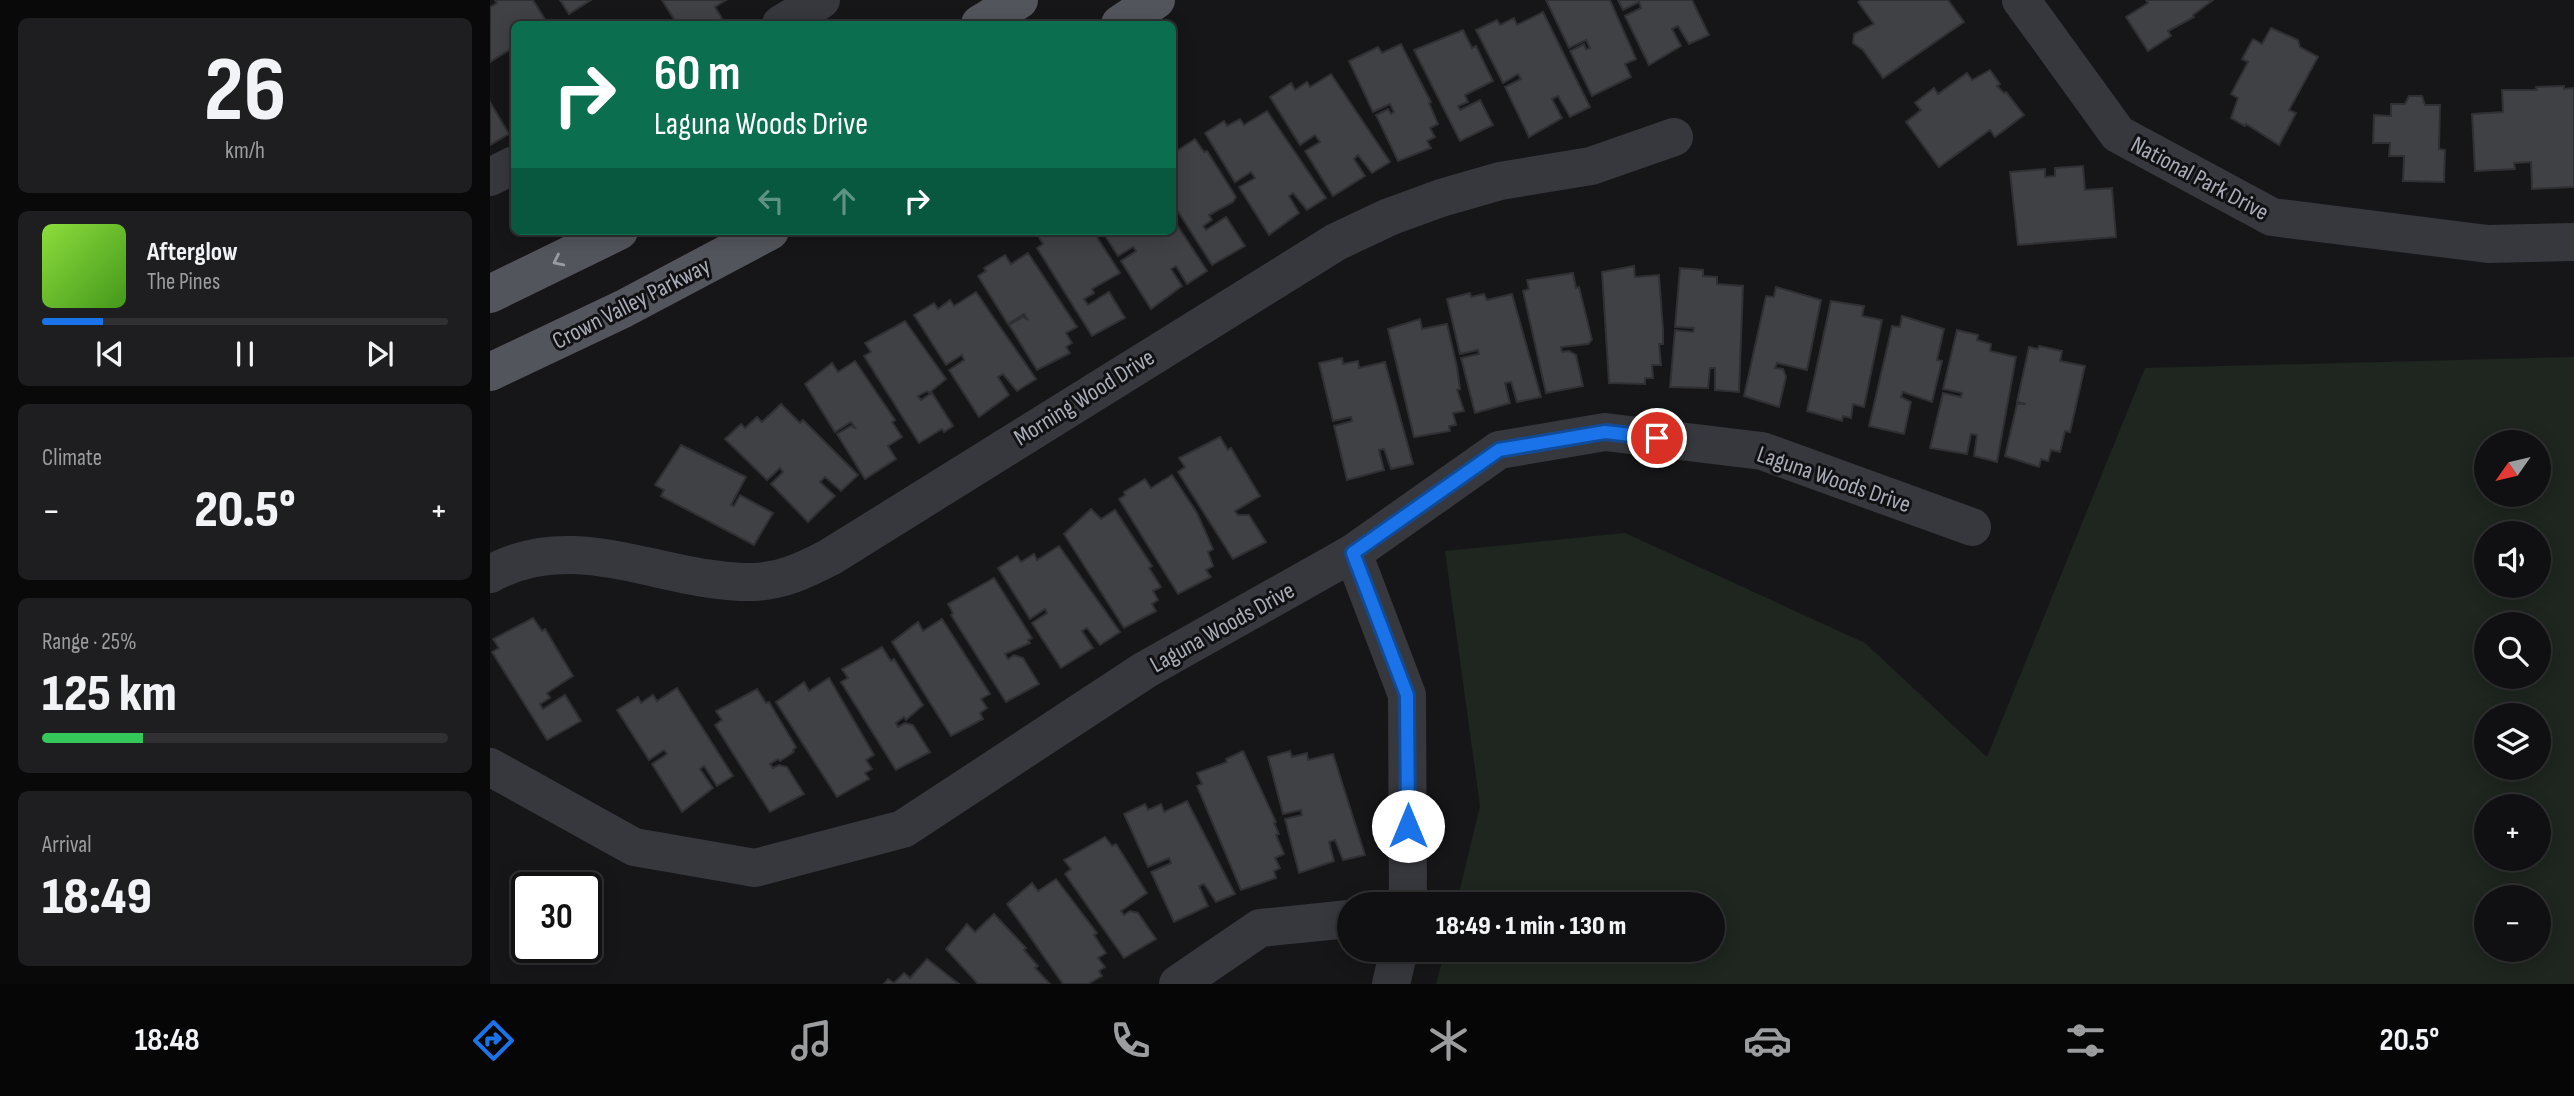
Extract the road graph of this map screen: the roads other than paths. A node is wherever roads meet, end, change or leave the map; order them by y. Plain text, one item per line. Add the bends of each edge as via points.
1 (821, 0) edge
2 (1019, 0) edge
3 (1156, 0) edge
4 (2021, 0) edge
5 (780, 15) edge
6 (985, 21) edge
7 (1124, 21) edge
8 (1674, 137) dead end
9 (511, 166) edge
10 (490, 177) edge
11 (611, 235) edge
12 (762, 235) edge
13 (2574, 242) edge
14 (490, 294) edge
15 (490, 372) edge
16 (1972, 527) dead end
17 (1353, 553) junction
18 (490, 574) edge
19 (490, 768) edge
20 (1408, 892) edge
21 (1337, 920) edge
22 (1396, 962) edge
23 (1178, 984) edge
24 (1391, 984) edge

1 - 5 street
2 - 6 main road
3 - 7 main road
4 - 13 street, National Park Drive via 2118,134 2272,217 2488,244
8 - 18 street, Morning Wood Drive via 1591,166 1500,181 1441,198 1336,242 830,557 794,575 756,582 722,581 574,553 531,558
9 - 10 street
11 -> 14 main road
12 - 15 main road, Crown Valley Parkway
16 - 17 street, Laguna Woods Drive via 1762,451 1605,432 1499,450
17 - 19 street, Laguna Woods Drive via 1145,670 903,829 755,869 634,848
17 - 20 street via 1407,695
21 - 23 street via 1260,928
22 - 24 street

